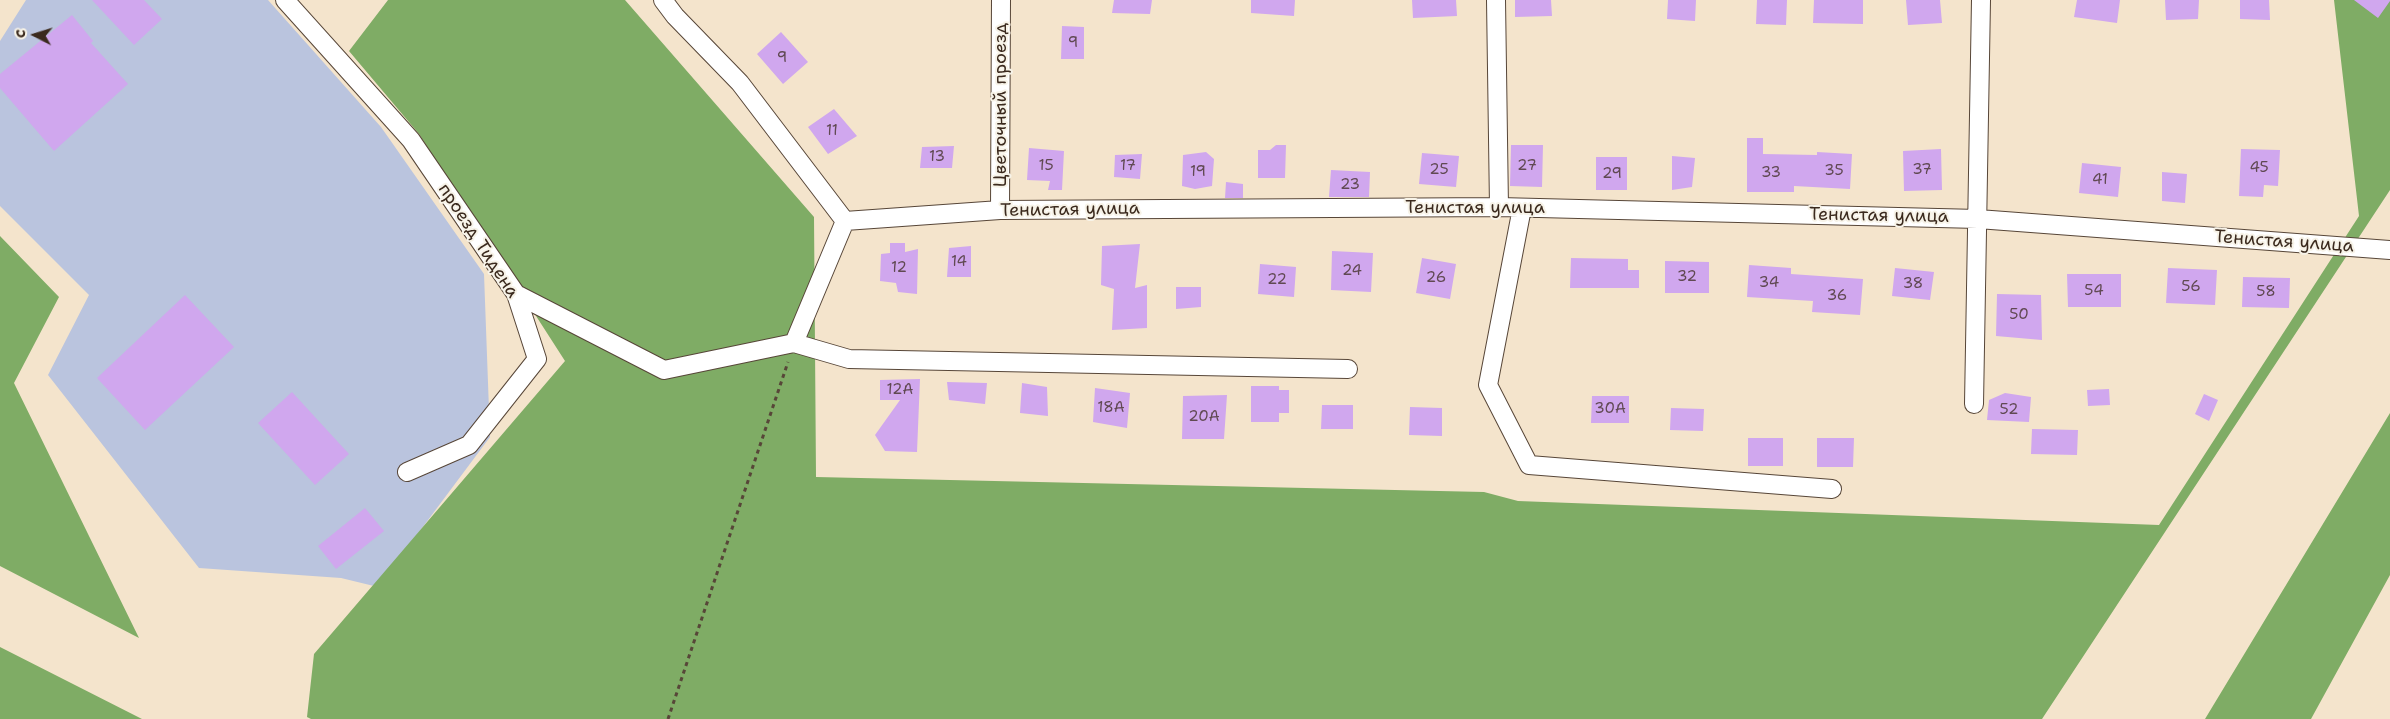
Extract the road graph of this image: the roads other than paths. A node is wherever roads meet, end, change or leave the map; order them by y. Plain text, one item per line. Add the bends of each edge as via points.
1 (284, 0) edge
2 (663, 0) edge
3 (1001, 0) edge
4 (1496, 0) edge
5 (1982, 0) edge
6 (1499, 207) junction
7 (1522, 208) junction
8 (1000, 210) junction
9 (1978, 219) junction
10 (846, 221) junction
11 (2390, 250) edge
12 (516, 294) junction
13 (794, 343) junction
14 (1348, 369) dead end
15 (1974, 404) dead end
16 (407, 472) dead end
17 (1832, 489) dead end

1 - 12 street, проезд Тидена via 411,140
2 - 10 street via 674,16 740,83
3 - 8 street, Цветочный проезд
4 - 6 street
5 - 9 street
6 - 7 street, Тенистая улица
6 - 8 street, Тенистая улица
7 - 9 street, Тенистая улица
7 - 17 street via 1488,385 1529,465
8 - 10 street, Тенистая улица
9 - 11 street, Тенистая улица
9 - 15 street
10 - 13 street
12 - 13 street via 664,370
12 - 16 street, проезд Тидена via 536,359 469,445
13 - 14 street via 848,359

